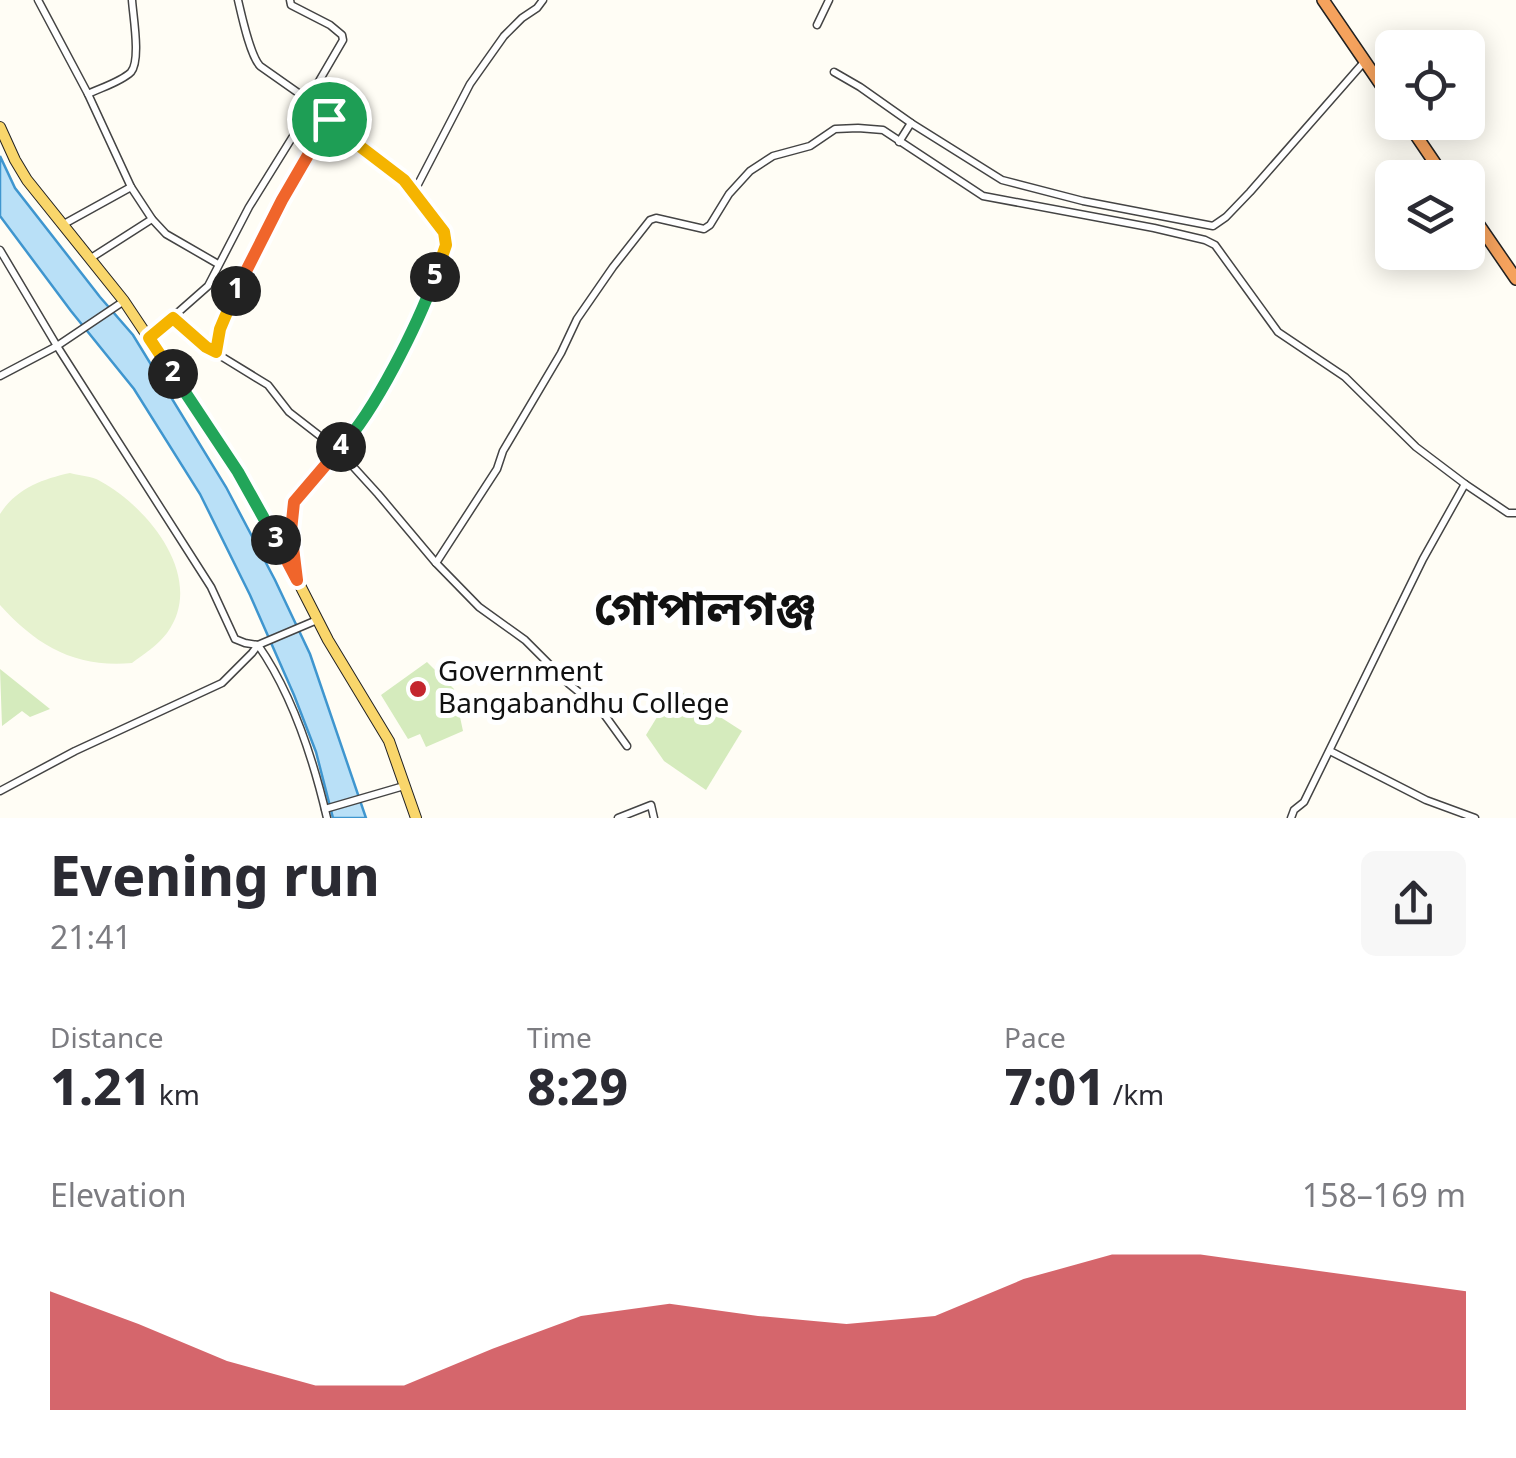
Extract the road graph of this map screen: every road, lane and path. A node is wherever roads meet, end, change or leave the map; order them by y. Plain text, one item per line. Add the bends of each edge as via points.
1 (38, 0) edge
2 (132, 0) edge
3 (238, 0) edge
4 (290, 0) edge
5 (543, 0) edge
6 (828, 0) edge
7 (1323, 0) edge
8 (817, 25) dead end
9 (1365, 61) junction
10 (834, 72) dead end
11 (1375, 76) edge
12 (88, 94) junction
13 (311, 102) junction
14 (329, 119) junction
15 (910, 124) junction
16 (0, 127) edge
17 (900, 140) junction
18 (131, 187) junction
19 (414, 192) junction
20 (152, 219) junction
21 (64, 224) junction
22 (1212, 227) junction
23 (1485, 234) edge
24 (1206, 239) junction
25 (0, 250) edge
26 (91, 258) junction
27 (218, 264) junction
28 (1516, 279) edge
29 (124, 300) junction
30 (173, 318) junction
31 (149, 338) junction
32 (57, 346) junction
33 (216, 352) junction
34 (0, 376) edge
35 (338, 450) junction
36 (1466, 484) junction
37 (1516, 513) edge
38 (436, 563) junction
39 (297, 580) junction
40 (312, 623) junction
41 (260, 644) junction
42 (627, 746) dead end
43 (1330, 751) junction
44 (404, 786) junction
45 (0, 791) edge
46 (325, 809) junction
47 (327, 818) edge
48 (416, 818) edge
49 (618, 818) edge
50 (654, 818) edge
51 (1290, 818) edge
52 (1475, 818) edge

1 - 12 street
2 - 12 street via 133,69
3 - 13 street via 253,58
4 - 13 street via 342,35
5 - 19 street via 504,36 470,84
6 - 8 street
7 - 9 highway
9 - 11 highway
9 - 22 street
10 - 15 street
12 - 18 street
13 - 14 street
13 - 27 street
14 - 19 street
14 - 33 street via 241,280
15 - 17 street
15 - 22 street via 1002,180
16 - 21 main road via 27,180
17 - 24 street via 996,200
17 - 38 street via 883,130 835,129 750,170 704,229 650,220 577,318 497,470
18 - 20 street
18 - 21 street
19 - 35 street via 444,232 443,256 390,372
20 - 26 street
20 - 27 street
21 - 26 main road
22 - 24 street
23 - 28 highway
24 - 36 street via 1278,332 1345,377 1416,447
25 - 32 street
26 - 29 main road
27 - 30 street via 208,286
29 - 31 main road
29 - 32 street
30 - 31 street
30 - 33 street
31 - 39 main road via 238,472
32 - 34 street
32 - 41 street via 211,587 236,639
33 - 35 street via 268,385 289,412
35 - 38 street
35 - 39 street via 294,502
36 - 37 street
36 - 43 street
38 - 42 street via 601,710
39 - 40 main road
40 - 41 street
40 - 44 main road via 390,741
41 - 45 street via 222,683
41 - 46 street via 283,686
43 - 51 street
43 - 52 street
44 - 46 street
44 - 48 main road
46 - 47 street
49 - 50 street via 652,804

